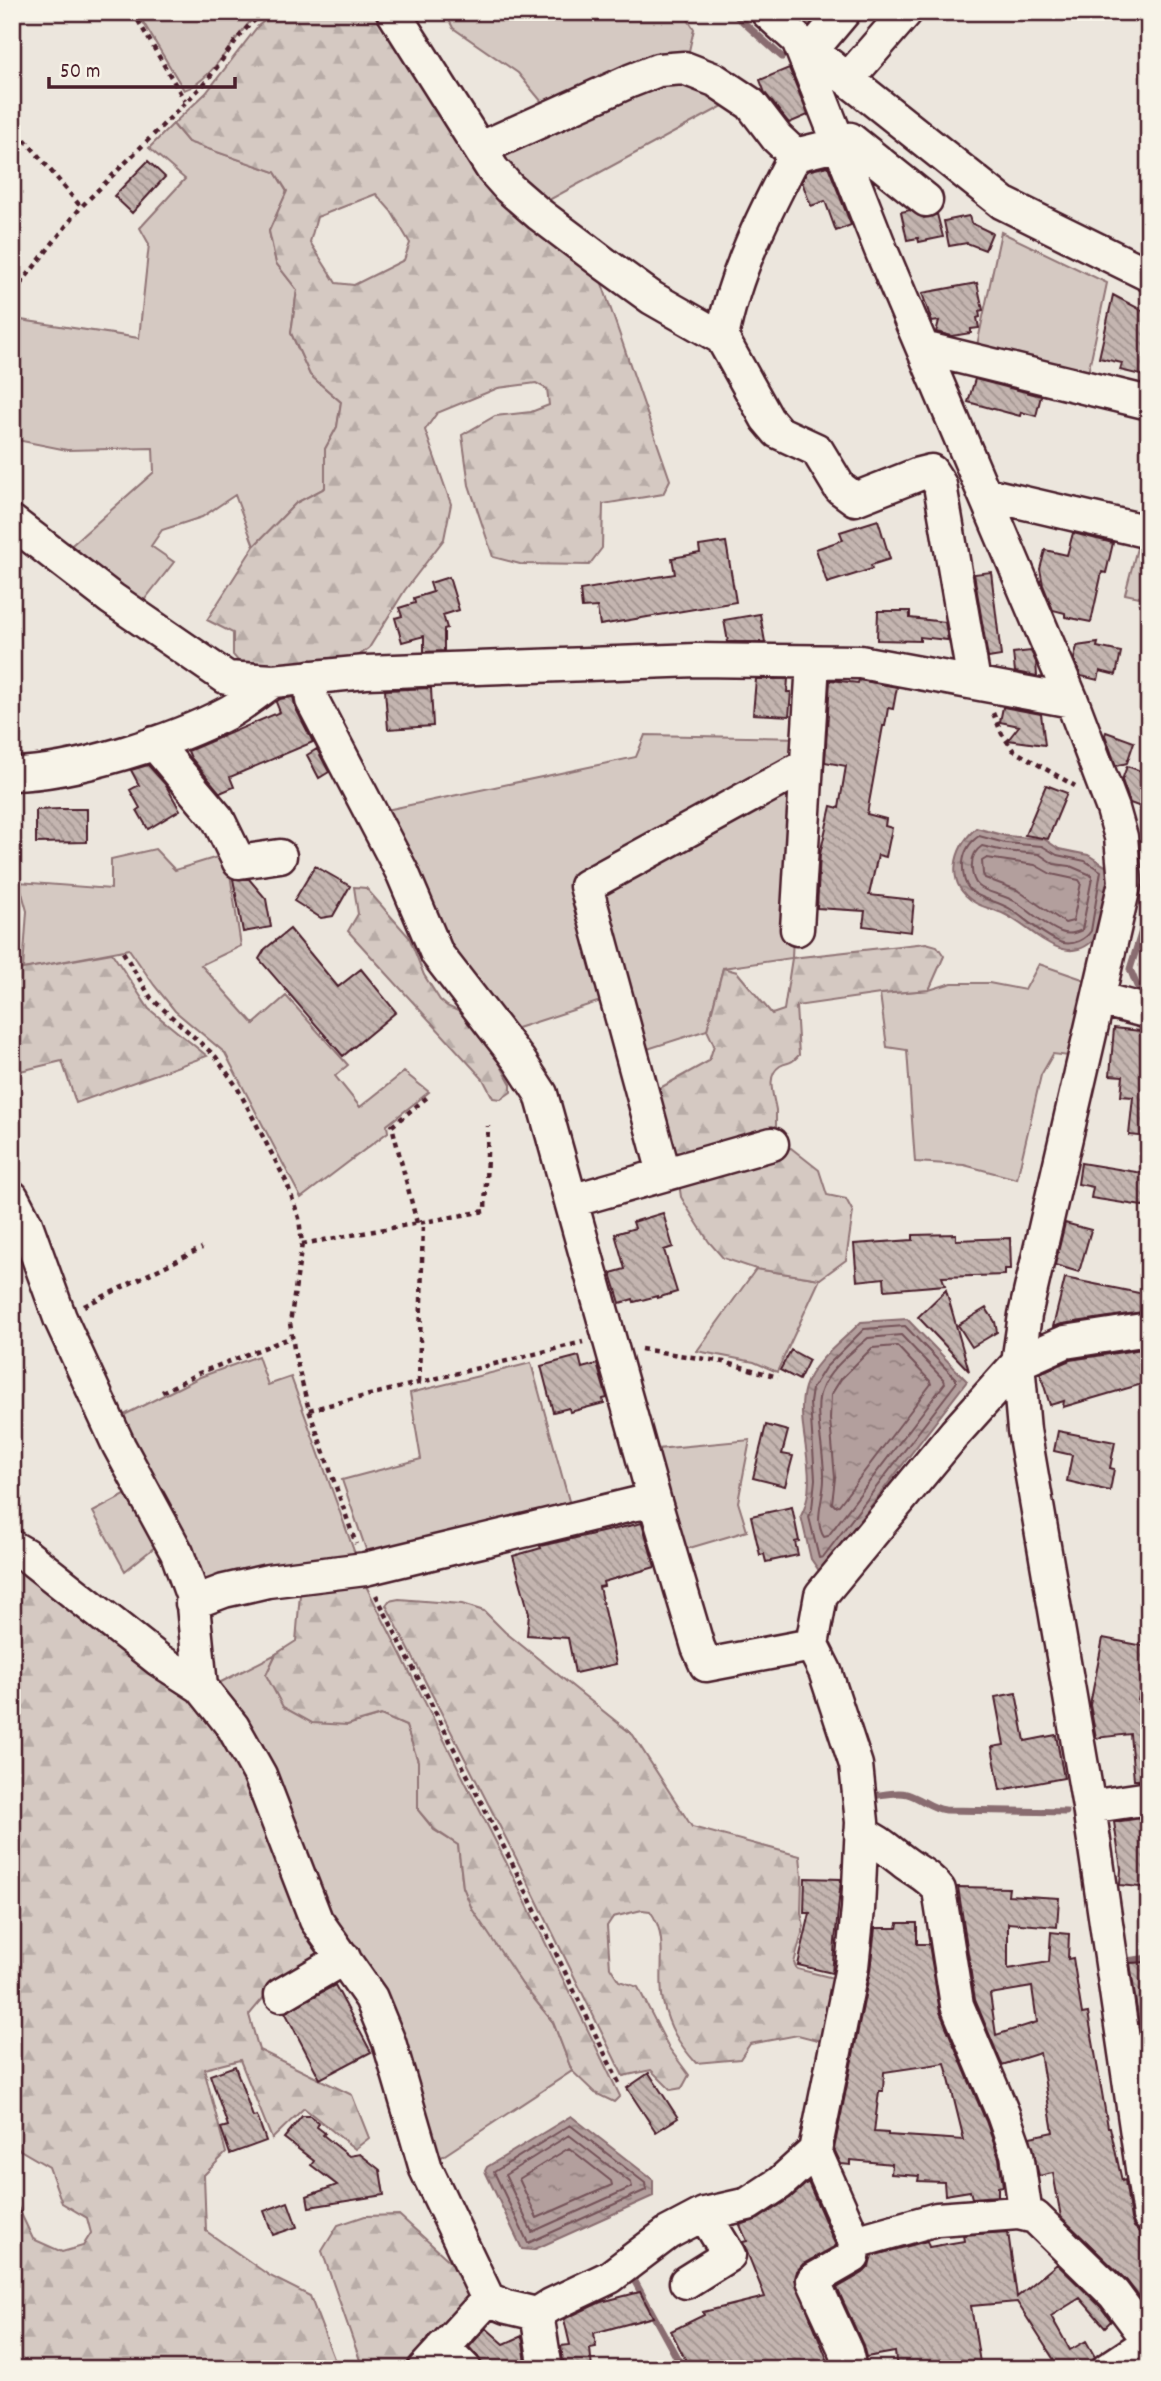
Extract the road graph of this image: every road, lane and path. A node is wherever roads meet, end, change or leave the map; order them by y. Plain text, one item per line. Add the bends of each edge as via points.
1 (133, 12) edge
2 (266, 12) edge
3 (393, 12) edge
4 (767, 12) edge
5 (844, 12) edge
6 (906, 12) edge
7 (805, 45) junction
8 (848, 79) junction
9 (185, 101) junction
10 (12, 124) edge
11 (840, 145) junction
12 (481, 148) junction
13 (795, 155) junction
14 (926, 200) dead end
15 (82, 207) junction
16 (1149, 275) edge
17 (12, 302) edge
18 (722, 338) junction
19 (923, 348) junction
20 (1149, 403) edge
21 (986, 494) junction
22 (12, 522) edge
23 (1149, 532) edge
24 (813, 662) junction
25 (310, 677) junction
26 (273, 681) junction
27 (977, 683) junction
28 (1072, 701) junction
29 (154, 743) junction
30 (805, 766) junction
31 (12, 774) edge
32 (1113, 808) junction
33 (280, 856) dead end
34 (1137, 879) edge
35 (797, 929) dead end
36 (123, 952) dead end
37 (1100, 999) junction
38 (1149, 1012) edge
39 (430, 1095) dead end
40 (488, 1126) dead end
41 (772, 1144) dead end
42 (664, 1173) junction
43 (12, 1197) edge
44 (570, 1201) junction
45 (420, 1223) junction
46 (302, 1244) junction
47 (202, 1248) dead end
48 (60, 1318) junction
49 (1149, 1329) edge
50 (292, 1338) junction
51 (610, 1342) junction
52 (1018, 1363) junction
53 (778, 1377) dead end
54 (419, 1382) junction
55 (162, 1392) dead end
56 (309, 1410) junction
57 (655, 1503) junction
58 (12, 1547) edge
59 (365, 1569) junction
60 (192, 1603) junction
61 (812, 1645) junction
62 (201, 1686) junction
63 (1149, 1798) edge
64 (1089, 1807) junction
65 (861, 1833) junction
66 (344, 1958) junction
67 (281, 1995) dead end
68 (619, 2083) dead end
69 (815, 2151) junction
70 (704, 2214) junction
71 (1026, 2215) junction
72 (1149, 2216) edge
73 (855, 2242) junction
74 (686, 2282) dead end
75 (488, 2300) junction
76 (537, 2314) junction
77 (1149, 2341) edge
78 (433, 2358) edge
79 (465, 2369) edge
80 (546, 2369) edge
81 (850, 2369) edge
82 (1108, 2369) edge

1 - 9 path
2 - 9 path
3 - 12 street
4 - 7 street
5 - 7 street
6 - 8 street
7 - 8 street
7 - 11 street
8 - 16 street via 1003,203
9 - 15 path
10 - 15 path
11 - 13 street
11 - 14 street via 850,139
11 - 19 street
12 - 13 street via 630,81 684,68 715,80 751,104
12 - 18 street via 493,170 539,214 652,298
13 - 18 street via 744,261
15 - 17 path via 19,286
18 - 27 street via 767,419 778,432 817,450 840,488 855,499 931,471 940,485
19 - 20 street
19 - 21 street
21 - 23 street
21 - 28 street
22 - 26 street via 112,599 227,678
24 - 25 street via 697,660
24 - 27 street via 860,662
24 - 30 street
25 - 26 street
25 - 44 street via 312,700 403,874 437,954 541,1094
26 - 29 street via 229,711
27 - 28 street
27 - 32 path via 1013,750
28 - 32 street
29 - 31 street via 93,761
29 - 33 street via 218,819 239,862
30 - 35 street
30 - 42 street via 586,886
32 - 34 street
34 - 37 street
36 - 46 path via 151,998 216,1057 237,1087 287,1183
37 - 38 street
37 - 52 street via 1025,1315
39 - 45 path via 392,1126
40 - 45 path via 485,1211
41 - 42 street
42 - 44 street
43 - 48 street
44 - 51 street
45 - 46 path
45 - 54 path
46 - 50 path via 290,1323
47 - 48 path
48 - 60 street via 119,1446 177,1553
49 - 52 street via 1065,1342
50 - 55 path
50 - 56 path
51 - 53 path via 724,1362
51 - 54 path
51 - 57 street
52 - 61 street via 821,1595
52 - 64 street via 1024,1430
54 - 56 path
56 - 59 path
57 - 59 street
57 - 61 street via 706,1665
58 - 62 street via 159,1660
59 - 60 street via 268,1581
59 - 68 path
60 - 62 street
61 - 65 street via 856,1765
62 - 66 street via 233,1727 260,1775 316,1920
63 - 64 street
64 - 72 street
65 - 69 street via 852,1967
65 - 71 street via 931,1878 939,1890 957,2005 1017,2154
66 - 67 street
66 - 75 street via 376,2009 426,2169
69 - 70 street via 748,2204
69 - 73 street
70 - 74 street via 729,2255
70 - 76 street via 668,2233 610,2277
71 - 73 street via 937,2219
71 - 77 street via 1035,2217 1114,2294
73 - 81 street via 853,2257 814,2280
75 - 76 street
75 - 78 street
76 - 80 street
77 - 82 street
78 - 79 street

